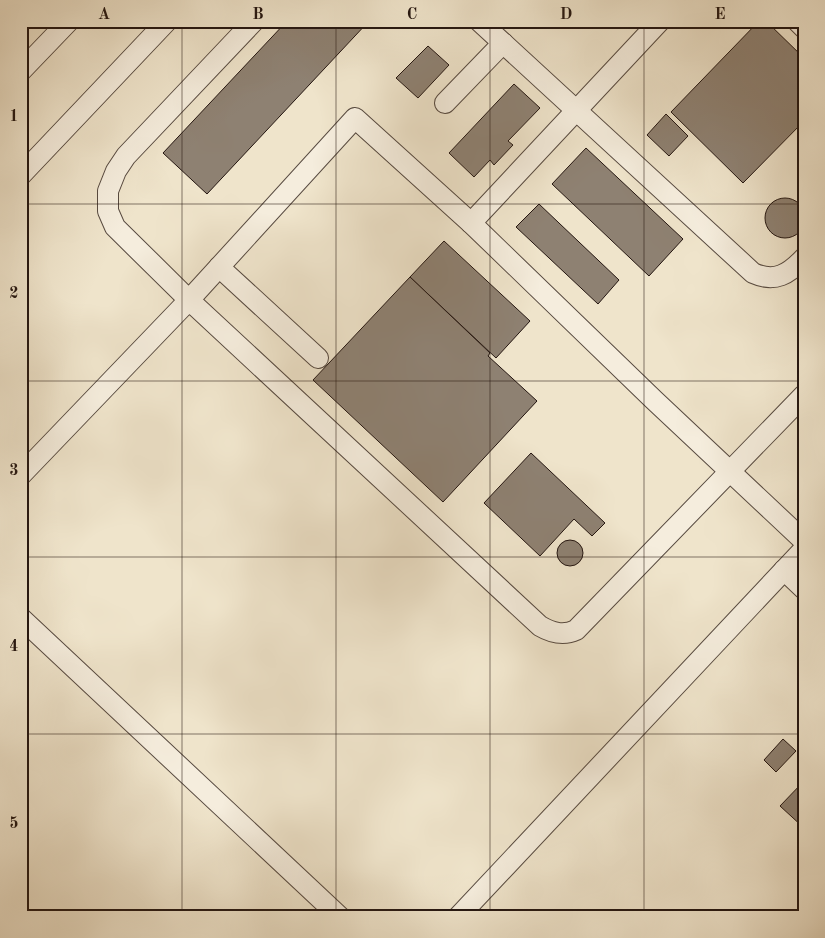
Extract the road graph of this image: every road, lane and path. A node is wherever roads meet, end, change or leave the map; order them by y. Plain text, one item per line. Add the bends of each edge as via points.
1 (69, 21) edge
2 (167, 21) edge
3 (254, 21) edge
4 (479, 21) edge
5 (660, 21) edge
6 (797, 21) edge
7 (804, 28) edge
8 (503, 43) junction
9 (21, 71) edge
10 (445, 103) dead end
11 (577, 110) junction
12 (21, 175) edge
13 (471, 223) junction
14 (804, 258) edge
15 (219, 266) junction
16 (189, 300) junction
17 (318, 358) dead end
18 (804, 395) edge
19 (731, 472) junction
20 (21, 476) edge
21 (804, 541) edge
22 (804, 550) edge
23 (784, 570) junction
24 (804, 589) edge
25 (21, 618) edge
26 (340, 917) edge
27 (458, 917) edge

1 - 9 lane
2 - 12 lane
3 - 16 lane via 126,156 108,191 108,211 115,227
4 - 8 lane
5 - 11 lane
6 - 7 lane
8 - 10 lane
8 - 11 lane
11 - 13 lane
11 - 14 lane via 754,273 763,278 785,275
13 - 15 lane via 355,118
13 - 19 lane
15 - 16 lane
15 - 17 lane
16 - 19 lane via 548,632 567,634 576,630
16 - 20 lane
18 - 19 lane
19 - 21 lane
22 - 23 lane
23 - 24 lane
23 - 27 lane
25 - 26 lane

